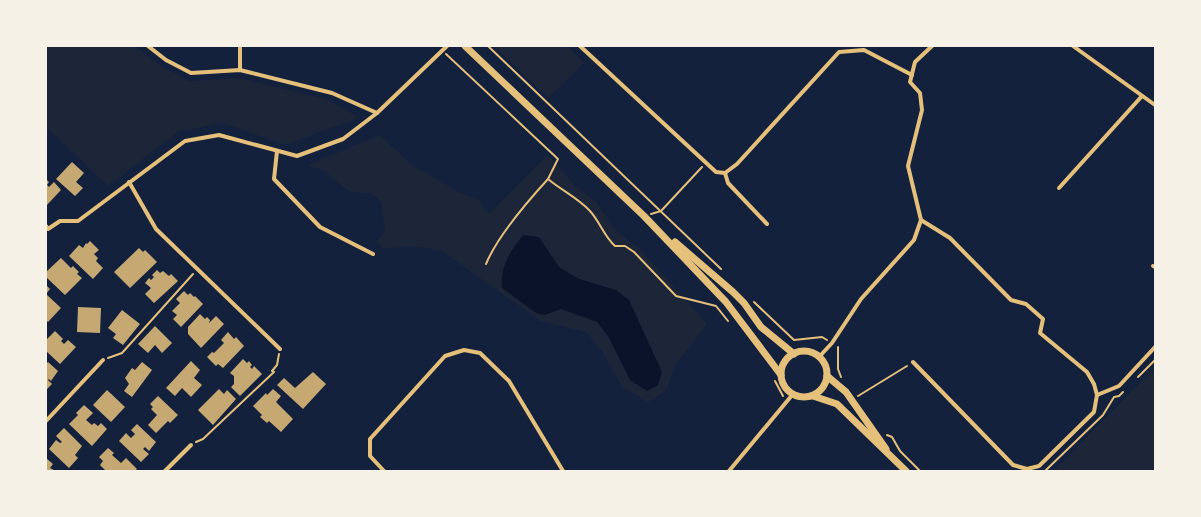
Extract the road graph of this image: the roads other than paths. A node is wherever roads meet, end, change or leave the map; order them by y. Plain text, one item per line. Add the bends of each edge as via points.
1 (148, 46) edge
2 (240, 46) edge
3 (447, 46) edge
4 (465, 46) edge
5 (580, 46) edge
6 (932, 46) edge
7 (1073, 46) edge
8 (240, 70) junction
9 (912, 75) junction
10 (1142, 96) junction
11 (1155, 105) edge
12 (377, 113) junction
13 (278, 151) junction
14 (725, 173) junction
15 (129, 182) junction
16 (1059, 188) dead end
17 (644, 216) junction
18 (922, 220) junction
19 (767, 224) dead end
20 (47, 228) edge
21 (373, 254) dead end
22 (1155, 347) edge
23 (280, 349) road end
24 (794, 354) junction
25 (819, 357) junction
26 (103, 360) road end
27 (913, 362) road end
28 (782, 375) junction
29 (827, 376) junction
30 (793, 394) junction
31 (1097, 395) junction
32 (813, 396) junction
33 (46, 421) edge
34 (191, 445) road end
35 (893, 458) junction
36 (165, 471) edge
37 (384, 471) edge
38 (563, 471) edge
39 (729, 471) edge
40 (906, 471) edge

1 - 8 street via 166,60 191,73
2 - 8 street
3 - 12 street
4 - 17 street
5 - 14 street via 716,172
6 - 9 street via 914,62
7 - 10 street
8 - 12 street via 332,93
9 - 14 street via 864,50 840,52
9 - 18 street via 910,82 920,94 922,110 908,166
10 - 11 street
10 - 16 street
12 - 13 street via 343,139 298,156
13 - 15 street via 219,134 185,141
13 - 21 street via 274,179 320,227
14 - 19 street via 728,183
15 - 20 street via 78,221 60,221
15 - 23 street via 156,229
17 - 24 street via 733,292 761,328
17 - 28 street via 726,302
18 - 25 street via 914,240 861,299 832,343
18 - 31 street via 950,238 1011,300 1026,304 1043,319 1040,333 1087,372
22 - 31 street via 1119,386
24 - 25 street via 807,351
24 - 28 street via 784,363
25 - 29 street via 827,369
26 - 33 street
27 - 31 street via 1013,465 1027,469 1039,466 1094,412
28 - 30 street via 783,383
29 - 32 street via 823,388
29 - 35 street via 846,392
30 - 32 street via 799,397
30 - 39 street
32 - 35 street via 836,404
34 - 36 street
35 - 40 street
37 - 38 street via 370,456 370,439 445,356 464,350 480,353 509,381

